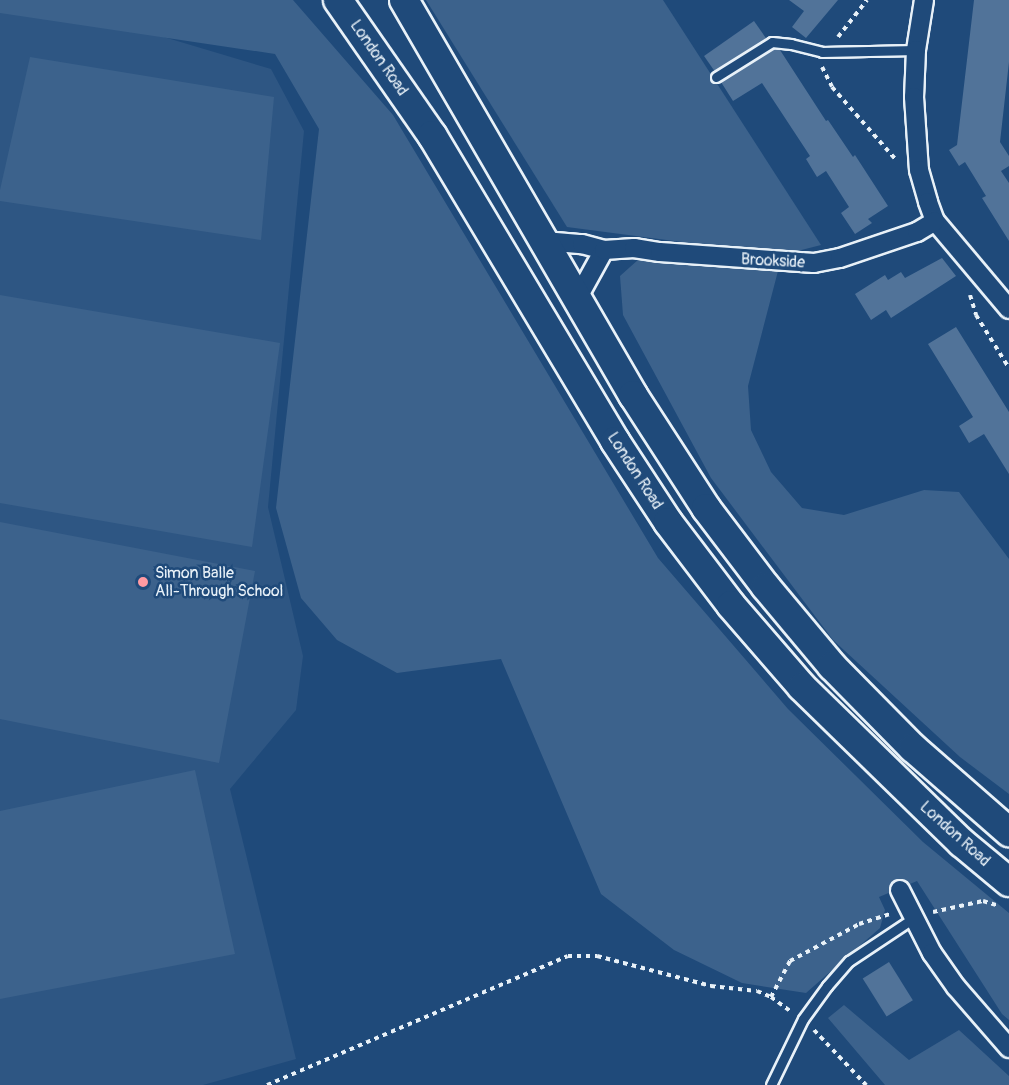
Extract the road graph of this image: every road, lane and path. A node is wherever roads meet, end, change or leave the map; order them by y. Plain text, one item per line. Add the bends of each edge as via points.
1 (338, 0) edge
2 (404, 0) edge
3 (867, 0) edge
4 (924, 0) edge
5 (916, 50) junction
6 (827, 52) junction
7 (716, 77) dead end
8 (901, 171) dead end
9 (935, 221) junction
10 (544, 241) junction
11 (604, 250) junction
12 (967, 285) dead end
13 (577, 298) junction
14 (1009, 309) edge
15 (1009, 368) edge
16 (1009, 832) edge
17 (900, 890) dead end
18 (1005, 894) edge
19 (912, 912) junction
20 (771, 997) junction
21 (803, 1019) junction
22 (1009, 1048) edge
23 (267, 1085) edge
24 (771, 1085) edge
25 (866, 1085) edge

1 - 18 highway, London Road via 432,135 615,441 668,522 802,687 962,843
2 - 10 highway
3 - 6 path
4 - 5 street
5 - 6 lane
5 - 9 street via 914,97 919,170
6 - 7 lane via 772,42
6 - 8 path via 822,67 825,77 891,151
9 - 11 street, Brookside via 917,232 814,263 634,248
9 - 14 street
10 - 11 street, Brookside
10 - 13 highway
11 - 13 street
12 - 15 path via 976,315
13 - 16 highway via 668,451 766,588 832,666 913,748
17 - 19 street
18 - 19 path
19 - 20 path via 859,924 790,961
19 - 21 lane via 849,961
19 - 22 street via 932,952
20 - 21 path
20 - 23 path via 757,991 711,986 597,956 568,956
21 - 24 lane
21 - 25 path

